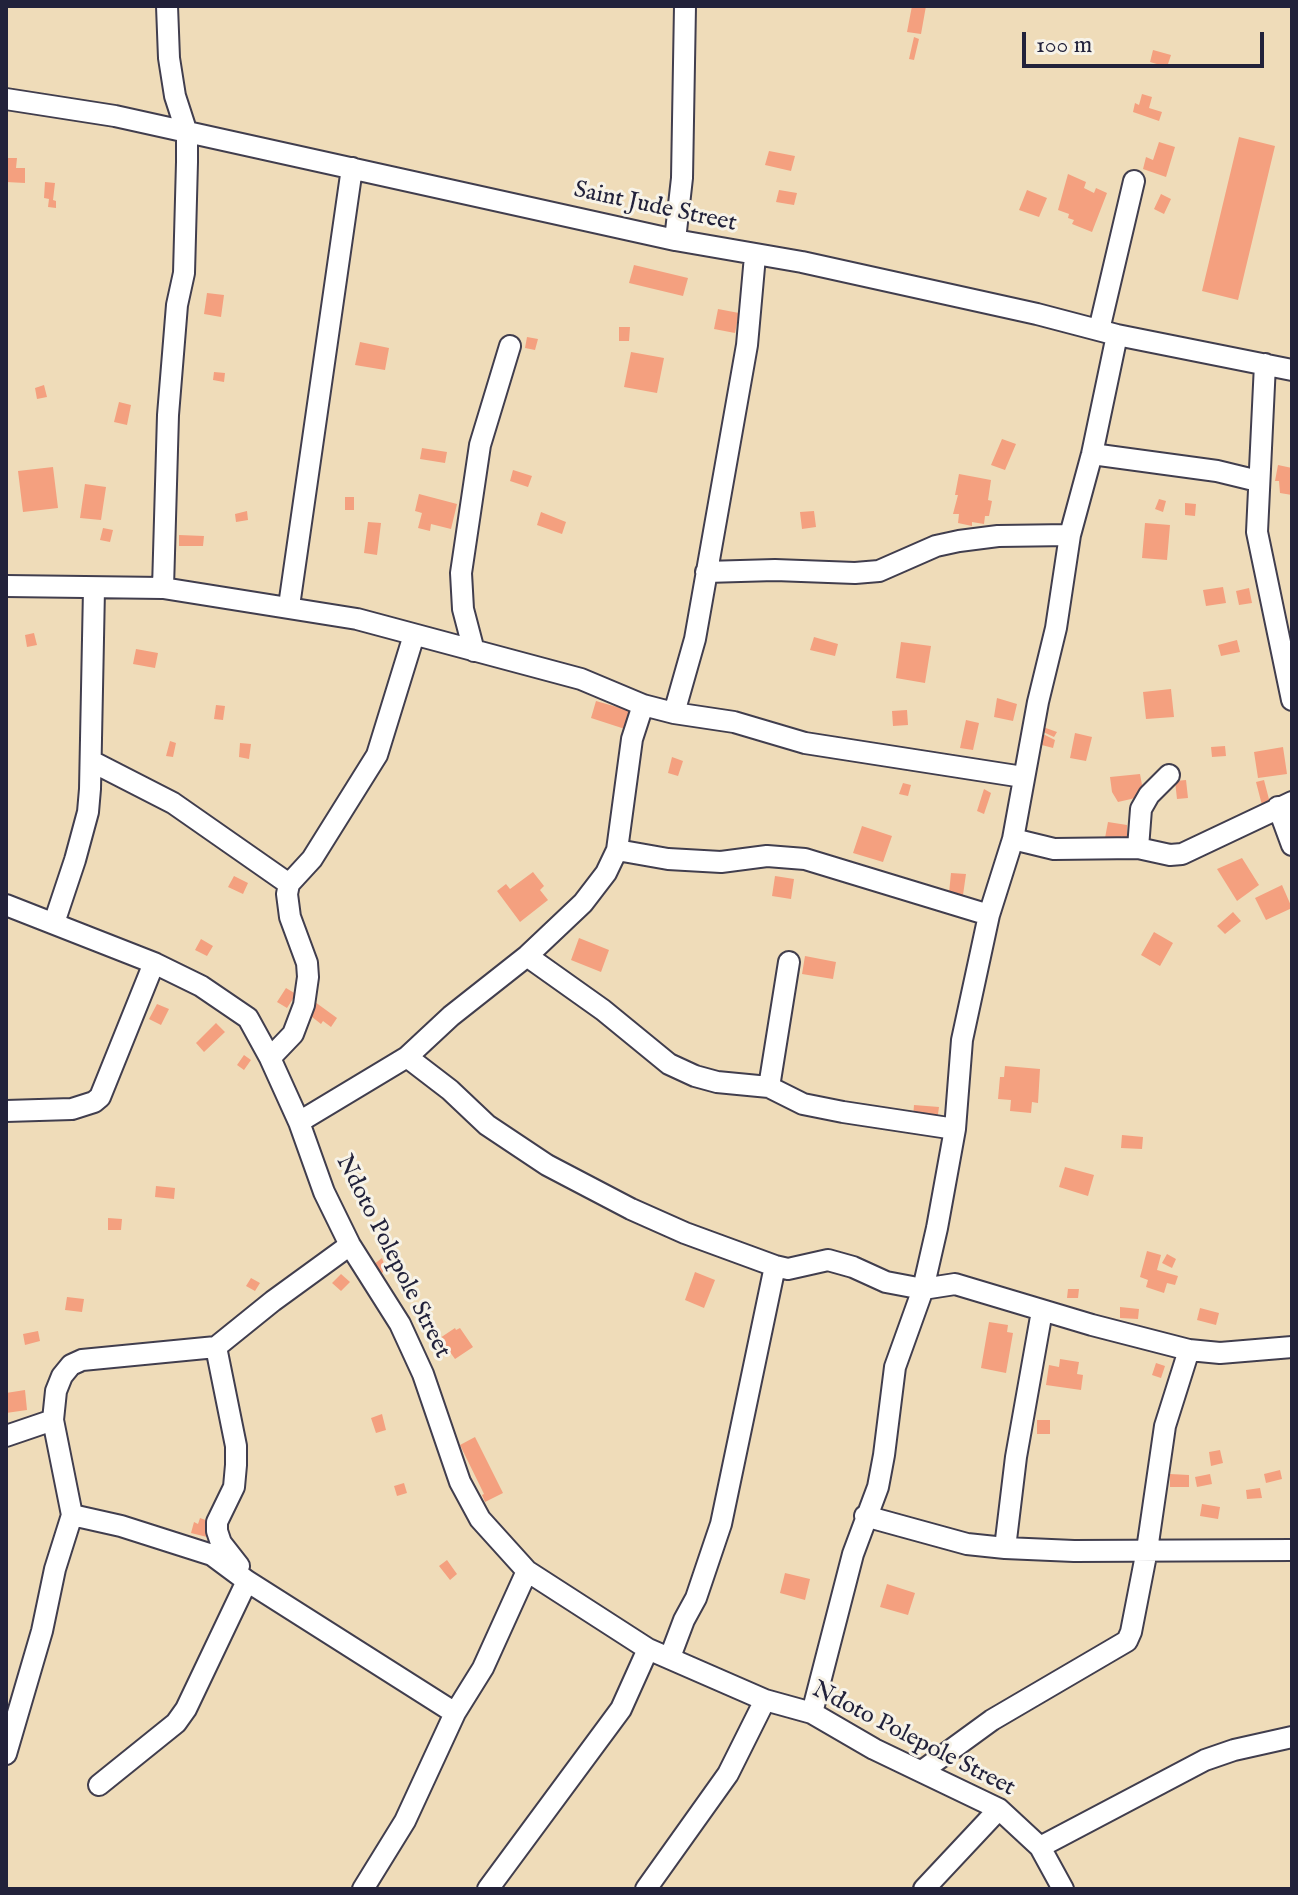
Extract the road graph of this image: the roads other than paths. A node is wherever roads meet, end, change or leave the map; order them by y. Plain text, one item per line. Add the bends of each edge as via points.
1 (167, 6) edge
2 (685, 6) edge
3 (6, 99) edge
4 (187, 133) junction
5 (352, 168) junction
6 (1134, 181) dead end
7 (675, 240) junction
8 (755, 256) junction
9 (1108, 332) junction
10 (510, 346) dead end
11 (1265, 364) junction
12 (1292, 370) edge
13 (1092, 454) junction
14 (1258, 481) junction
15 (1070, 535) junction
16 (706, 572) junction
17 (6, 586) edge
18 (163, 588) junction
19 (94, 589) junction
20 (289, 606) junction
21 (414, 635) junction
22 (474, 651) junction
23 (1292, 700) edge
24 (643, 705) junction
25 (674, 713) junction
26 (93, 762) junction
27 (1169, 775) dead end
28 (1023, 777) junction
29 (1285, 804) edge
30 (1013, 839) junction
31 (1292, 845) edge
32 (1138, 848) junction
33 (617, 850) junction
34 (289, 884) junction
35 (6, 905) edge
36 (989, 915) junction
37 (54, 923) junction
38 (527, 956) junction
39 (789, 962) dead end
40 (154, 963) junction
41 (407, 1057) junction
42 (270, 1058) junction
43 (769, 1087) junction
44 (6, 1111) edge
45 (299, 1122) junction
46 (955, 1129) junction
47 (350, 1245) junction
48 (775, 1266) junction
49 (923, 1289) junction
50 (1042, 1311) junction
51 (216, 1347) junction
52 (1292, 1347) edge
53 (1189, 1350) junction
54 (53, 1420) junction
55 (6, 1436) edge
56 (72, 1515) junction
57 (865, 1516) junction
58 (1005, 1548) junction
59 (1147, 1550) junction
60 (1292, 1550) edge
61 (527, 1571) junction
62 (253, 1584) junction
63 (648, 1649) junction
64 (670, 1657) junction
65 (765, 1700) junction
66 (455, 1713) junction
67 (812, 1713) junction
68 (1292, 1737) edge
69 (6, 1754) edge
70 (922, 1771) junction
71 (99, 1785) dead end
72 (999, 1809) junction
73 (1040, 1847) junction
74 (363, 1889) edge
75 (488, 1889) edge
76 (646, 1889) edge
77 (924, 1889) edge
78 (1063, 1889) edge

1 - 4 street via 169,58
2 - 7 street via 682,178
3 - 4 street, Saint Jude Street
4 - 5 street, Saint Jude Street
4 - 18 street via 184,273 168,415
5 - 7 street, Saint Jude Street
5 - 20 street
6 - 9 street
7 - 8 street, Saint Jude Street
8 - 9 street, Saint Jude Street via 802,262
8 - 16 street via 747,345
9 - 11 street, Saint Jude Street
9 - 13 street
10 - 22 street via 480,445 461,573
11 - 12 street, Saint Jude Street
11 - 14 street
13 - 14 street
13 - 15 street
14 - 23 street via 1257,532
15 - 16 street via 959,541 879,571
15 - 28 street
16 - 25 street via 695,639
17 - 19 street
18 - 19 street
18 - 20 street
19 - 26 street
20 - 21 street
21 - 22 street
21 - 34 street via 377,755 312,859
22 - 24 street via 581,679
24 - 25 street
24 - 33 street via 632,739
25 - 28 street via 734,722 805,743
26 - 34 street via 173,803
26 - 37 street via 88,812
27 - 32 street via 1141,809
28 - 30 street
29 - 31 street
29 - 32 street via 1182,854
30 - 32 street via 1054,849
30 - 36 street
33 - 36 street via 721,862 767,856 805,859
33 - 38 street via 583,903
34 - 42 street via 290,917 308,977 293,1034
35 - 37 street, Ndoto Polepole Street
36 - 46 street via 962,1040
37 - 40 street, Ndoto Polepole Street
38 - 41 street
38 - 43 street via 669,1064 717,1082
39 - 43 street
40 - 42 street, Ndoto Polepole Street via 248,1018
40 - 44 street via 100,1097 72,1109
41 - 45 street
41 - 48 street via 487,1125 547,1165 672,1227
42 - 45 street, Ndoto Polepole Street
43 - 46 street via 803,1104
45 - 47 street, Ndoto Polepole Street
46 - 49 street
47 - 51 street
47 - 61 street, Ndoto Polepole Street via 400,1324 473,1507
48 - 49 street via 788,1269 828,1260 886,1282
48 - 64 street via 721,1524
49 - 50 street via 955,1284
49 - 57 street via 895,1367 878,1487
50 - 53 street
50 - 58 street
51 - 54 street via 82,1360 62,1376
51 - 62 street via 236,1446 234,1487 217,1531
52 - 53 street
53 - 59 street via 1165,1426
54 - 55 street
54 - 56 street
56 - 62 street via 212,1555
56 - 69 street
57 - 58 street via 967,1544
57 - 67 street
58 - 59 street
59 - 60 street
59 - 70 street via 1127,1641 992,1720
61 - 63 street, Ndoto Polepole Street
61 - 66 street via 483,1668
62 - 66 street
62 - 71 street via 176,1723
63 - 64 street, Ndoto Polepole Street
63 - 75 street via 621,1709
64 - 65 street, Ndoto Polepole Street
65 - 67 street, Ndoto Polepole Street
65 - 76 street via 728,1774
66 - 74 street via 405,1821
67 - 70 street, Ndoto Polepole Street
68 - 73 street via 1205,1760
70 - 72 street, Ndoto Polepole Street
72 - 73 street, Ndoto Polepole Street
72 - 77 street
73 - 78 street, Ndoto Polepole Street

